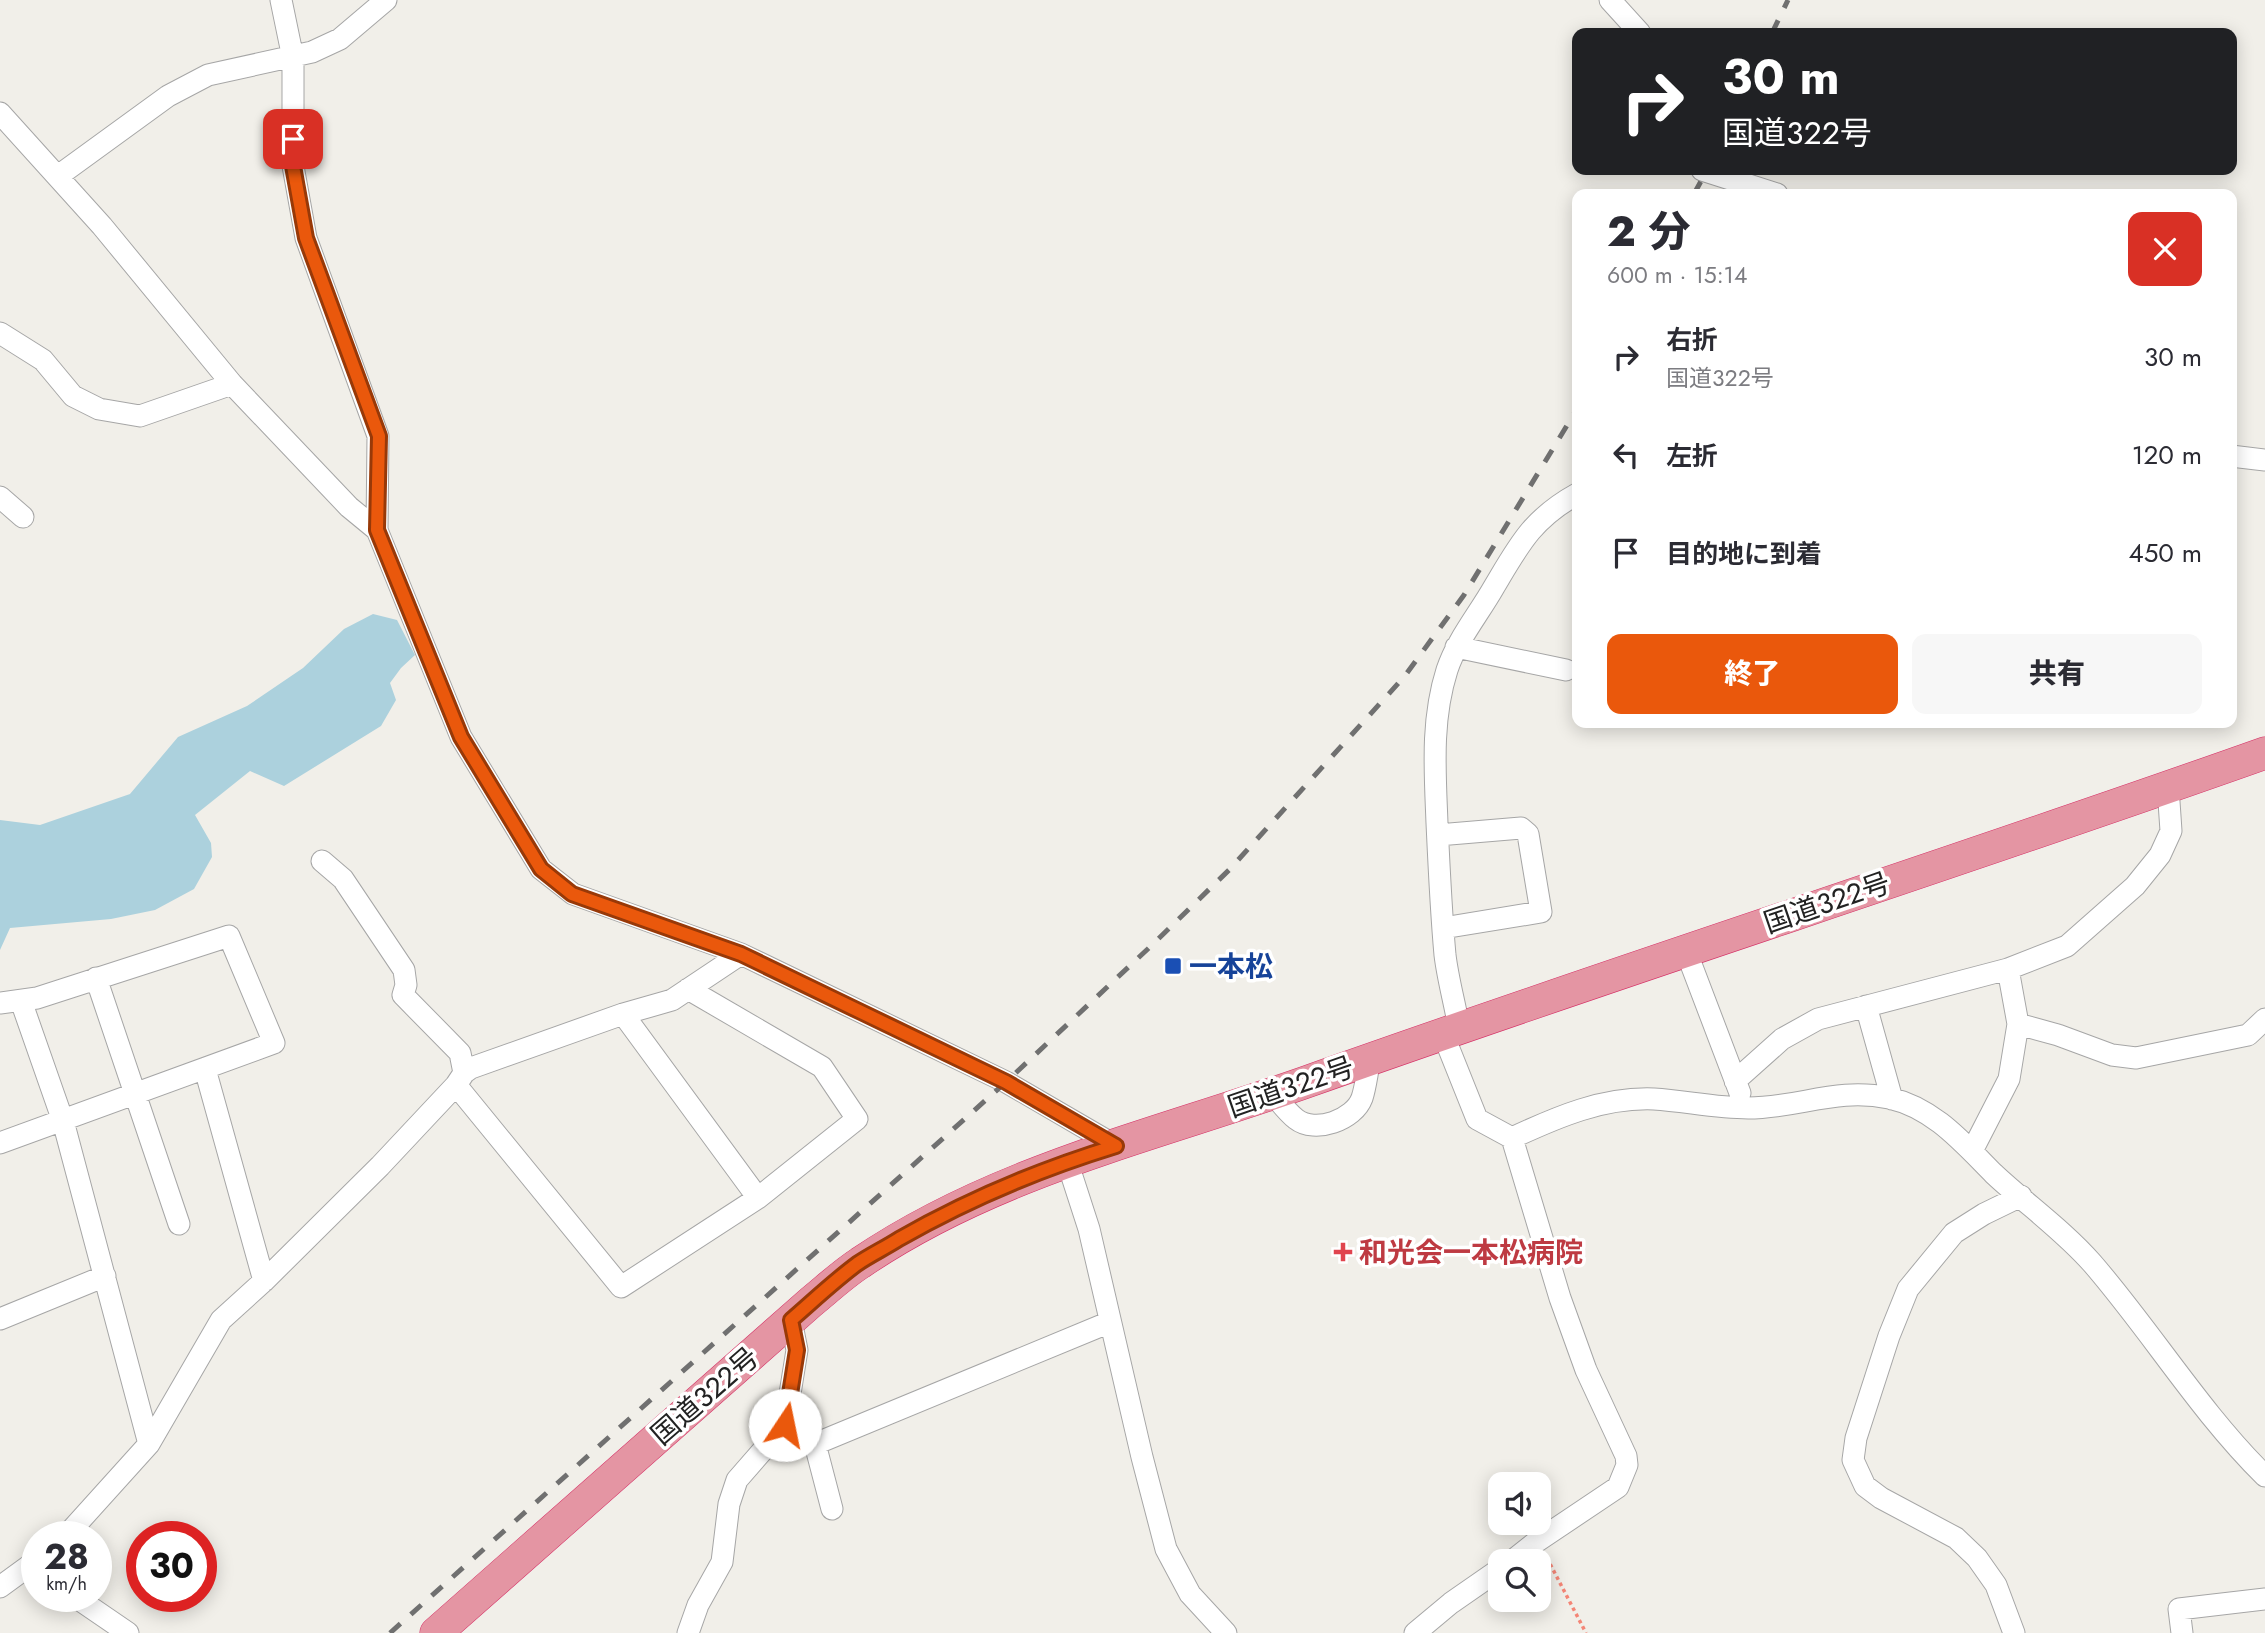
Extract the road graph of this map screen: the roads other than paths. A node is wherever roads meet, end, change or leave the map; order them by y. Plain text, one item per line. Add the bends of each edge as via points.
1 (281, 0) edge
2 (386, 0) edge
3 (1610, 0) edge
4 (1635, 28) edge
5 (293, 58) junction
6 (0, 113) edge
7 (1718, 175) edge
8 (58, 176) junction
9 (1761, 189) edge
10 (0, 333) edge
11 (232, 384) junction
12 (2237, 457) edge
13 (2265, 460) edge
14 (0, 497) edge
15 (1572, 497) edge
16 (23, 517) dead end
17 (377, 530) junction
18 (1456, 647) junction
19 (1566, 670) dead end
20 (2265, 753) edge
21 (2168, 787) junction
22 (1438, 835) junction
23 (322, 861) dead end
24 (1443, 928) junction
25 (1686, 951) junction
26 (741, 954) junction
27 (2008, 969) junction
28 (96, 978) junction
29 (688, 989) junction
30 (10, 1002) edge
31 (1866, 1006) junction
32 (623, 1014) junction
33 (2265, 1019) edge
34 (2018, 1024) junction
35 (1451, 1031) junction
36 (1370, 1060) junction
37 (205, 1069) junction
38 (460, 1079) junction
39 (1735, 1081) junction
40 (1273, 1094) junction
41 (136, 1095) junction
42 (1892, 1099) junction
43 (1745, 1108) junction
44 (63, 1121) junction
45 (1512, 1138) junction
46 (0, 1143) edge
47 (1116, 1146) junction
48 (1972, 1151) junction
49 (1067, 1161) junction
50 (2021, 1196) junction
51 (758, 1198) junction
52 (179, 1224) dead end
53 (105, 1276) junction
54 (264, 1281) junction
55 (0, 1319) edge
56 (791, 1320) junction
57 (1111, 1322) junction
58 (149, 1444) junction
59 (2265, 1476) edge
60 (832, 1509) dead end
61 (80, 1521) edge
62 (1527, 1549) edge
63 (21, 1573) edge
64 (1488, 1577) edge
65 (0, 1587) edge
66 (2265, 1599) edge
67 (97, 1612) edge
68 (128, 1633) edge
69 (436, 1633) edge
70 (688, 1633) edge
71 (1226, 1633) edge
72 (1415, 1633) edge
73 (2014, 1633) edge
74 (2182, 1633) edge

1 - 5 street
2 - 5 street via 340,39
3 - 4 street
5 - 8 street via 208,75 168,96
5 - 17 street via 295,178 306,238 379,436
6 - 8 street
7 - 9 street
8 - 11 street
10 - 11 street via 43,360 73,396 99,409 140,416
11 - 17 street via 349,507
12 - 13 street
14 - 16 street
15 - 18 street via 1540,519 1523,538
17 - 26 street via 461,737 541,869 572,894
18 - 19 street
18 - 22 street via 1436,720
20 - 21 highway, 国道322号
21 - 25 highway, 国道322号
21 - 27 street via 2171,831 2160,855 2135,886 2067,946
22 - 24 street
22 - 24 street via 1521,828 1528,834 1541,912
23 - 38 street via 343,879 404,970 403,995 460,1053
24 - 35 street
25 - 35 highway, 国道322号
25 - 39 street
26 - 29 street
26 - 47 street via 1006,1082
27 - 31 street
27 - 34 street
28 - 30 street
28 - 37 street via 229,936 274,1043
28 - 41 street
29 - 32 street via 672,1000
29 - 51 street via 822,1067 857,1119
30 - 44 street
31 - 39 street via 1818,1019 1782,1038
31 - 42 street
32 - 38 street via 471,1068
32 - 51 street
33 - 34 street via 2248,1035 2136,1058 2112,1055
34 - 48 street via 2009,1079
35 - 36 highway, 国道322号
35 - 45 street via 1477,1119
36 - 40 highway, 国道322号
36 - 40 street via 1356,1109 1332,1123 1298,1121
37 - 41 street
37 - 54 street
38 - 51 street via 621,1287
38 - 54 street
39 - 43 street
40 - 47 highway, 国道322号
41 - 44 street
41 - 52 street
42 - 43 street via 1847,1093 1784,1106
42 - 48 street via 1952,1130
43 - 45 street via 1652,1099 1609,1103 1567,1113
44 - 46 street
44 - 53 street
45 - 62 street via 1560,1298 1627,1465 1618,1487
47 - 49 highway, 国道322号
48 - 50 street
49 - 56 highway, 国道322号 via 925,1224 859,1264
49 - 57 street
50 - 59 street via 2090,1261
50 - 73 street via 1954,1233 1908,1289 1856,1438 1853,1460 1865,1486 1956,1538 1978,1558 1996,1585
53 - 55 street
53 - 58 street
54 - 58 street via 220,1320
56 - 69 highway, 国道322号
56 - 70 street via 797,1350 785,1425 737,1480 729,1504 722,1562
57 - 60 street via 816,1444
57 - 71 street via 1166,1549 1190,1594
58 - 61 street
63 - 65 street
64 - 72 street
66 - 74 street via 2179,1609
67 - 68 street

